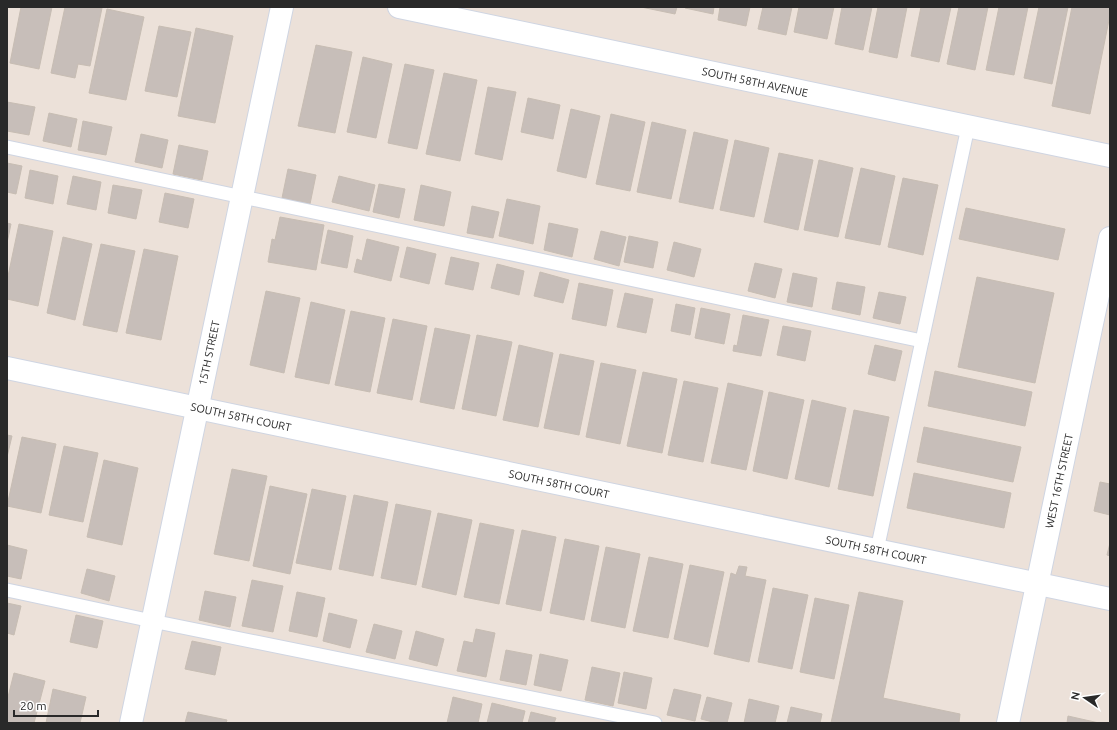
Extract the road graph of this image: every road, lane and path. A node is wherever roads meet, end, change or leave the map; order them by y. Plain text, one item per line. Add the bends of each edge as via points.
1 (282, 7) edge
2 (399, 7) edge
3 (968, 127) junction
4 (7, 148) edge
5 (1110, 156) edge
6 (241, 198) junction
7 (1110, 238) edge
8 (922, 341) junction
9 (7, 368) edge
10 (197, 408) junction
11 (877, 550) junction
12 (1037, 583) junction
13 (7, 590) edge
14 (1110, 599) edge
15 (152, 621) junction
16 (131, 723) edge
17 (655, 723) edge
18 (1008, 723) edge

1 - 6 street, 15TH STREET
2 - 3 street, SOUTH 58TH AVENUE
3 - 5 street, SOUTH 58TH AVENUE
3 - 8 lane
4 - 6 lane
6 - 8 lane
6 - 10 street, 15TH STREET
7 - 12 street, WEST 16TH STREET
8 - 11 lane
9 - 10 street, SOUTH 58TH COURT
10 - 11 street, SOUTH 58TH COURT
10 - 15 street, 15TH STREET
11 - 12 street, SOUTH 58TH COURT
12 - 14 street, SOUTH 58TH COURT
12 - 18 street, WEST 16TH STREET
13 - 15 lane
15 - 16 street, 15TH STREET
15 - 17 lane

